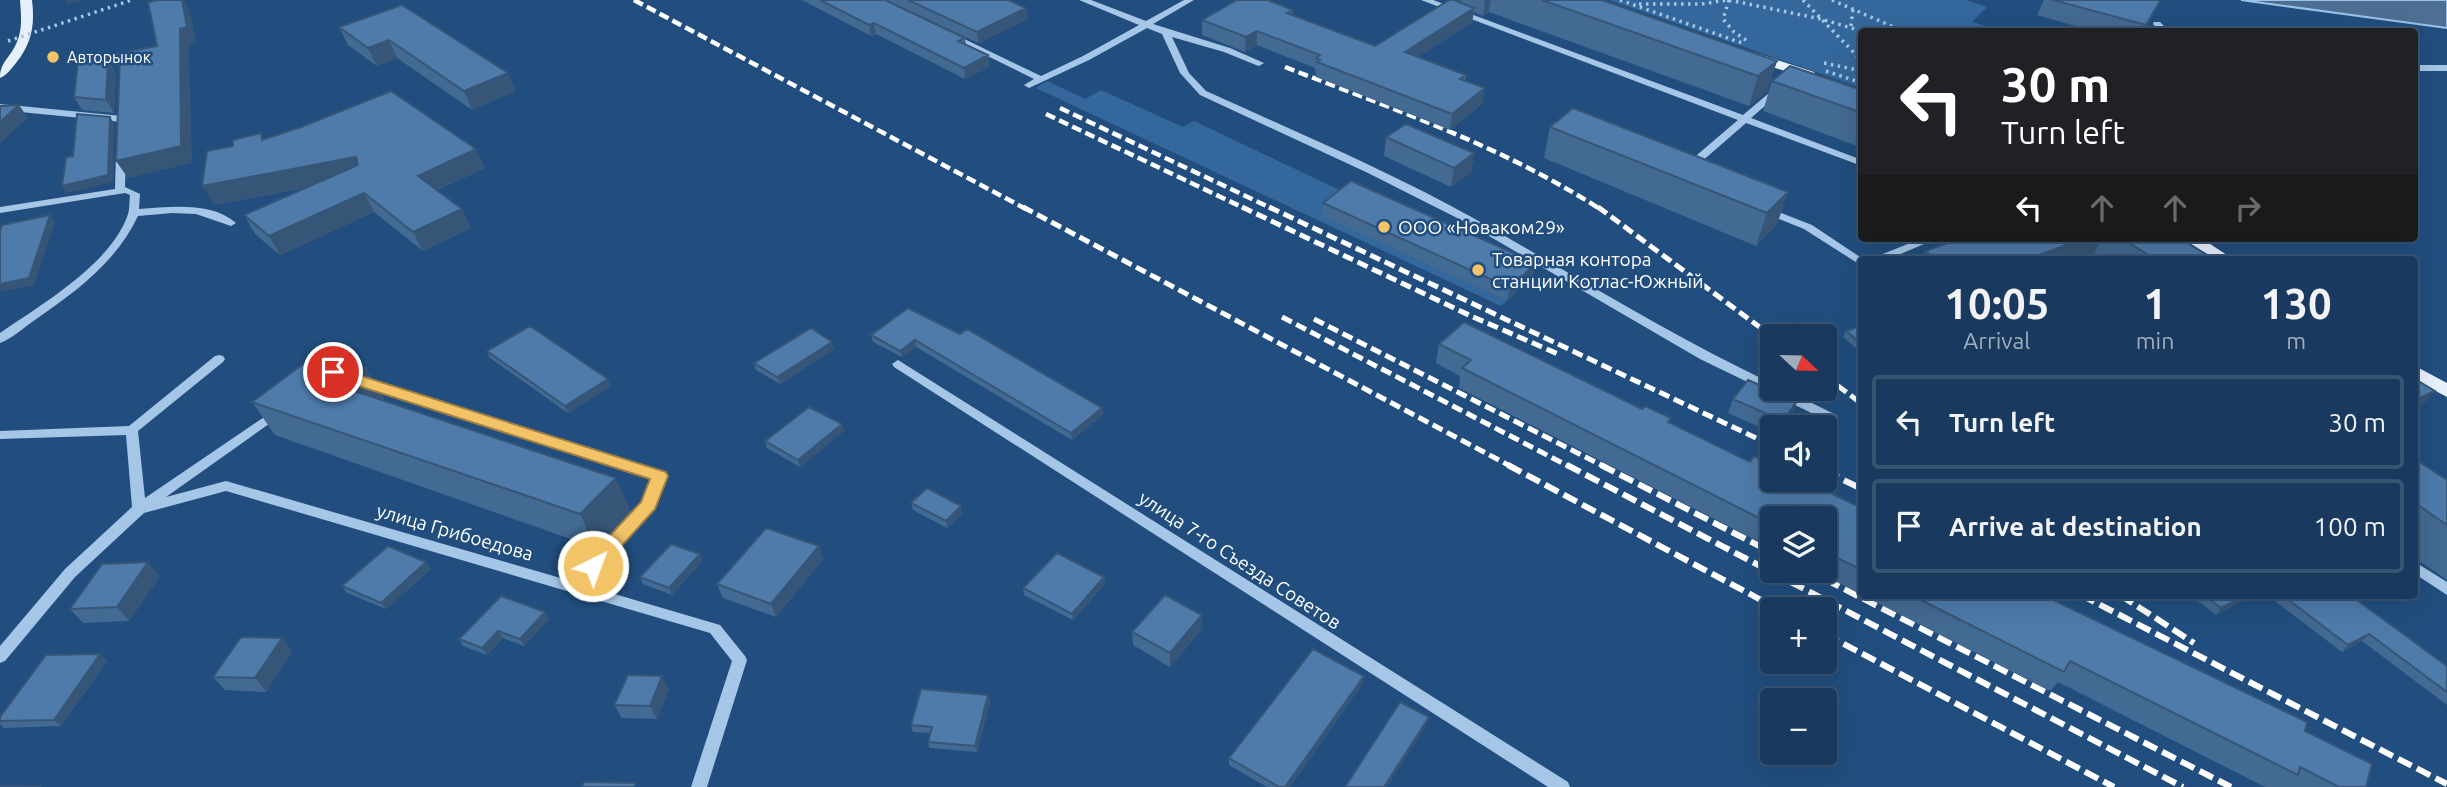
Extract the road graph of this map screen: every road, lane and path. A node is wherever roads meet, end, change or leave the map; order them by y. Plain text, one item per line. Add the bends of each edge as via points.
1 (26, 0) edge
2 (132, 0) edge
3 (1083, 0) edge
4 (1189, 0) edge
5 (1424, 0) edge
6 (1729, 0) edge
7 (1803, 0) edge
8 (1825, 0) edge
9 (1833, 1) edge
10 (1628, 3) dead end
11 (1853, 9) junction
12 (1821, 19) junction
13 (1146, 24) junction
14 (2157, 24) edge
15 (1851, 26) junction
16 (1896, 28) edge
17 (2162, 28) edge
18 (1858, 29) edge
19 (1166, 32) junction
20 (947, 34) edge
21 (8, 41) dead end
22 (1751, 44) dead end
23 (1734, 49) edge
24 (1856, 55) edge
25 (1259, 63) dead end
26 (2418, 68) edge
27 (2447, 68) edge
28 (1799, 72) junction
29 (0, 74) edge
30 (1041, 79) junction
31 (1824, 81) edge
32 (1029, 85) dead end
33 (0, 107) edge
34 (1745, 118) junction
35 (121, 131) edge
36 (121, 144) edge
37 (1858, 161) edge
38 (1693, 180) edge
39 (120, 191) junction
40 (1757, 206) edge
41 (0, 210) edge
42 (134, 213) junction
43 (231, 223) dead end
44 (1923, 242) edge
45 (2197, 242) edge
46 (1887, 256) edge
47 (2220, 256) edge
48 (1858, 260) edge
49 (0, 339) edge
50 (219, 359) dead end
51 (898, 365) dead end
52 (2418, 374) edge
53 (346, 376) edge
54 (2447, 391) edge
55 (290, 403) edge
56 (1826, 415) edge
57 (132, 430) junction
58 (0, 435) edge
59 (139, 509) junction
60 (2418, 569) edge
61 (574, 587) junction
62 (2447, 589) edge
63 (0, 657) edge
64 (699, 787) edge
65 (1562, 787) edge

1 - 29 main road via 27,37
2 - 21 path, bridge
3 - 13 street
4 - 13 street
5 - 34 street
6 - 10 path via 1654,6
6 - 12 path
6 - 22 path via 1723,19
7 - 12 path
8 - 9 path
9 - 11 path
11 - 15 path
11 - 16 path
12 - 15 path
12 - 24 path
13 - 19 street
13 - 30 street
14 - 17 street
15 - 18 path
19 - 25 street
19 - 56 street via 1185,75 1203,93 1469,220 1704,356
20 - 30 street
23 - 28 main road
26 - 27 street
28 - 31 main road
28 - 34 street
30 - 32 street
33 - 35 street via 122,114
34 - 37 street
34 - 38 street via 1681,174
36 - 39 street
39 - 41 street
39 - 42 street via 135,194
40 - 48 street via 1808,227
42 - 43 street via 190,210
42 - 49 street via 119,242 97,267
44 - 46 street
45 - 47 main road
50 - 57 street
51 - 65 street, улица 7-го Съезда Советов
52 - 54 main road
53 - 61 street via 660,476 649,505
55 - 59 street
57 - 58 street
57 - 59 street
59 - 61 street, улица Грибоедова via 226,486
59 - 63 street via 70,573
60 - 62 street
61 - 64 street, улица Грибоедова via 715,629 740,660

